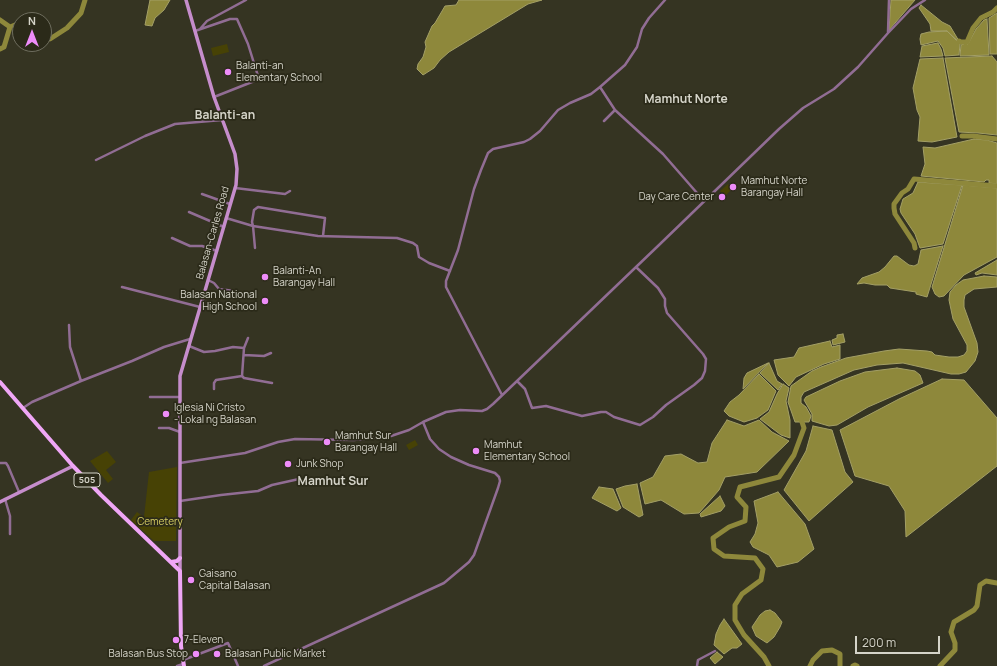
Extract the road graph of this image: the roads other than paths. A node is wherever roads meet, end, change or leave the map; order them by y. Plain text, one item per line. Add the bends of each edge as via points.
1 (186, 0) edge
2 (246, 0) edge
3 (665, 0) edge
4 (890, 0) edge
5 (925, 0) edge
6 (199, 29) junction
7 (194, 31) junction
8 (888, 33) junction
9 (600, 87) junction
10 (214, 97) junction
11 (615, 110) junction
12 (222, 120) junction
13 (604, 121) dead end
14 (96, 160) dead end
15 (235, 188) junction
16 (290, 191) dead end
17 (202, 194) dead end
18 (704, 201) junction
19 (230, 204) junction
20 (189, 212) dead end
21 (226, 218) junction
22 (253, 226) junction
23 (224, 227) junction
24 (323, 236) junction
25 (172, 238) dead end
26 (255, 248) dead end
27 (217, 251) junction
28 (636, 267) junction
29 (450, 271) junction
30 (208, 280) junction
31 (122, 287) dead end
32 (234, 291) dead end
33 (200, 307) junction
34 (69, 325) dead end
35 (248, 338) dead end
36 (190, 339) junction
37 (188, 346) junction
38 (244, 348) junction
39 (271, 352) dead end
40 (244, 355) junction
41 (242, 376) junction
42 (517, 380) junction
43 (81, 381) junction
44 (0, 382) edge
45 (272, 383) dead end
46 (214, 389) dead end
47 (502, 395) junction
48 (150, 397) dead end
49 (180, 397) junction
50 (23, 408) junction
51 (423, 422) junction
52 (159, 428) dead end
53 (180, 432) junction
54 (0, 463) edge
55 (180, 463) junction
56 (74, 466) junction
57 (299, 479) dead end
58 (19, 492) junction
59 (5, 499) junction
60 (180, 501) junction
61 (0, 502) edge
62 (10, 534) dead end
63 (180, 558) junction
64 (171, 562) junction
65 (180, 571) junction
66 (715, 651) dead end
67 (183, 663) edge
68 (177, 666) edge
69 (238, 666) edge
70 (264, 666) edge
71 (697, 666) edge

1 - 7 main road, Balasan-Carles Road
2 - 6 street via 208,21
3 - 9 street via 642,29 637,47 625,65
4 - 8 street
5 - 8 street via 911,9
6 - 7 street
6 - 10 street via 237,19 259,78
7 - 10 main road, Balasan-Carles Road
8 - 18 street via 858,68 834,89 793,116
9 - 11 street
9 - 29 street via 592,94 558,110 530,139 492,149 488,153
10 - 12 main road, Balasan-Carles Road
11 - 13 street
11 - 18 street via 663,154
12 - 14 street via 175,124
12 - 15 main road, Balasan-Carles Road via 235,154
15 - 16 street via 285,194
15 - 19 main road, Balasan-Carles Road
17 - 19 street
18 - 28 street
19 - 21 main road, Balasan-Carles Road
20 - 23 street
21 - 22 street
21 - 23 main road, Balasan-Carles Road
22 - 24 street
22 - 24 street via 254,210 262,207 325,218
22 - 26 street
23 - 27 main road, Balasan-Carles Road
24 - 29 street via 398,238 417,246 419,257
25 - 27 street via 190,246 202,246
27 - 30 main road, Balasan-Carles Road
28 - 42 street
28 - 42 street via 658,288 665,299 668,313 706,359 702,378 694,386 640,425 606,412 582,416 546,406 532,408 525,389
29 - 47 street via 446,287
30 - 32 street via 219,289
30 - 33 main road, Balasan-Carles Road
31 - 33 street
33 - 36 main road, Balasan-Carles Road
34 - 43 street via 70,347
35 - 38 street
36 - 37 main road, Balasan-Carles Road
36 - 43 street
37 - 38 street via 204,352 233,347
37 - 49 main road, Balasan-Carles Road via 180,376
38 - 40 street
39 - 40 street via 264,356
40 - 41 street
41 - 45 street
41 - 46 street via 216,380
42 - 47 street
43 - 50 street
44 - 50 main road, 505
47 - 51 street via 482,411 446,412
48 - 49 street
49 - 53 main road, Balasan-Carles Road
50 - 56 main road, 505
51 - 55 street via 391,436 354,440 295,439 245,453
51 - 70 street via 430,439 439,449 451,457 495,473 499,477 498,488 474,555 444,583
52 - 53 street
53 - 55 main road, Balasan-Carles Road
54 - 58 street via 6,463 8,466
55 - 60 main road, Balasan-Carles Road
56 - 58 main road
56 - 64 main road, 505
57 - 60 street via 255,491
58 - 59 main road
59 - 61 main road
59 - 62 street via 10,516
60 - 63 main road, Balasan-Carles Road
63 - 64 main road
63 - 65 main road, Balasan-Carles Road
64 - 65 main road, 505
65 - 67 main road
66 - 71 street via 698,660
67 - 68 street
67 - 69 street via 228,643

